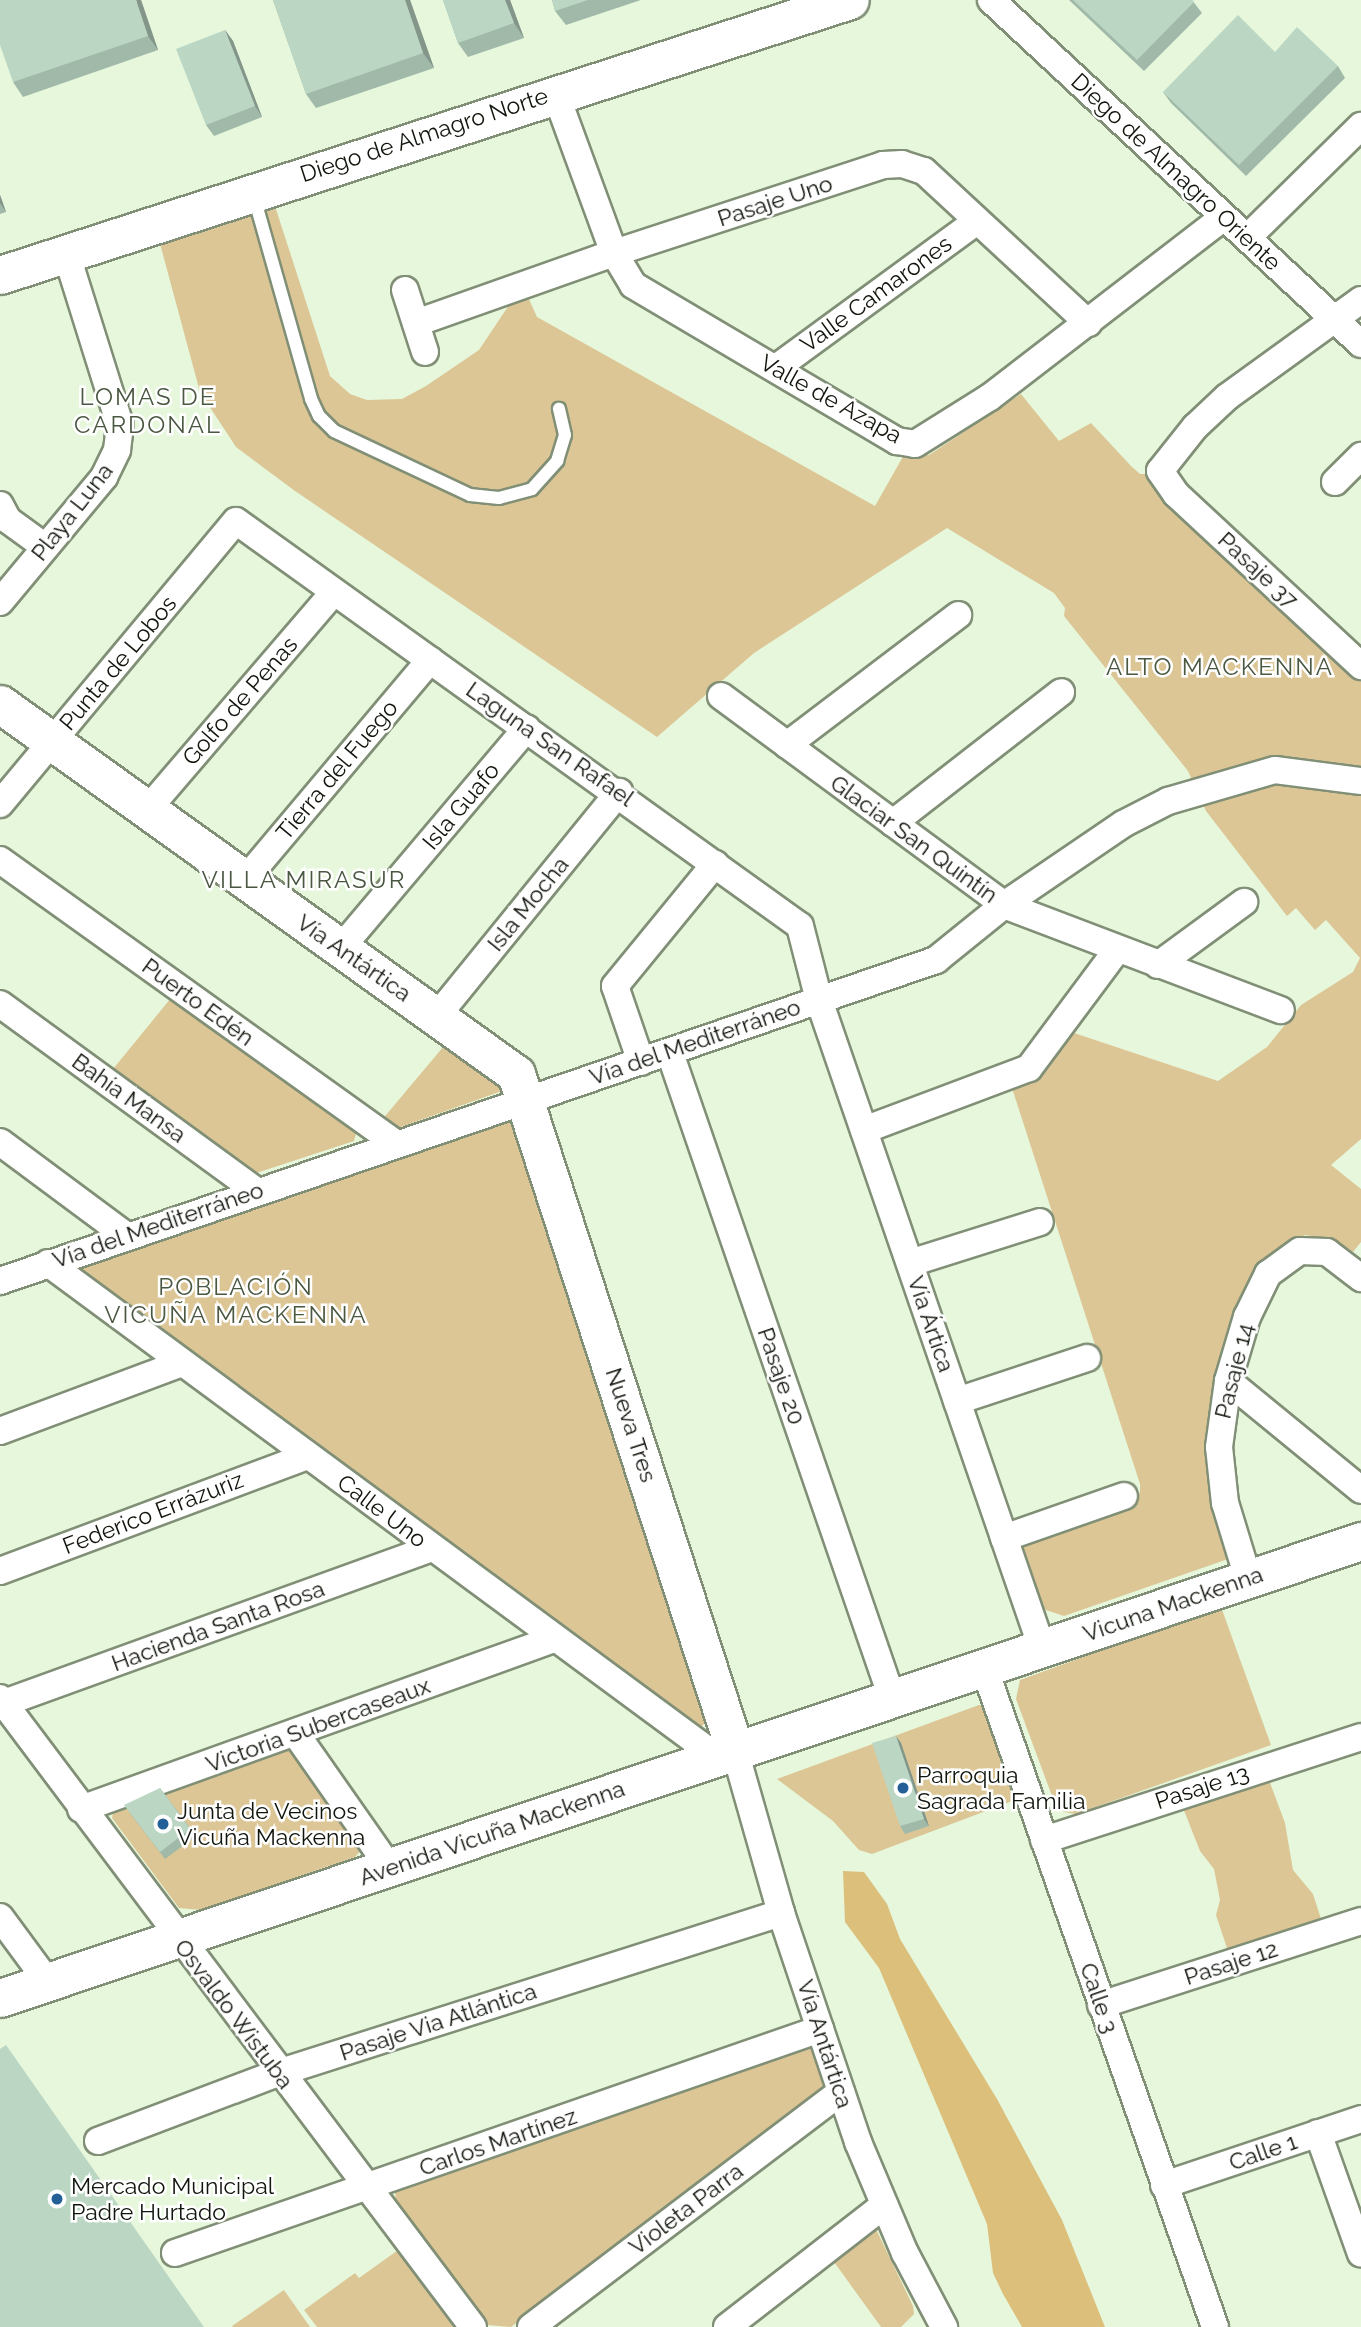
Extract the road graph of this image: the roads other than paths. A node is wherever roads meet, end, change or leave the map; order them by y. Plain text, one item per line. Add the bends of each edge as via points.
1 (850, 0) edge
2 (991, 0) edge
3 (555, 92) junction
4 (1361, 126) edge
5 (253, 191) junction
6 (1224, 217) junction
7 (977, 221) junction
8 (1247, 238) junction
9 (66, 253) junction
10 (614, 253) junction
11 (0, 275) edge
12 (405, 290) dead end
13 (1361, 300) edge
14 (1335, 320) junction
15 (416, 323) junction
16 (1088, 323) junction
17 (1361, 344) edge
18 (425, 352) dead end
19 (776, 368) junction
20 (559, 409) dead end
21 (1361, 456) edge
22 (1335, 482) dead end
23 (0, 505) edge
24 (236, 521) joint
25 (45, 547) junction
26 (334, 592) junction
27 (0, 602) edge
28 (958, 615) dead end
29 (430, 660) junction
30 (1361, 666) edge
31 (1062, 692) dead end
32 (722, 696) dead end
33 (0, 704) edge
34 (527, 728) junction
35 (53, 741) junction
36 (787, 745) junction
37 (1361, 781) edge
38 (619, 792) junction
39 (0, 804) edge
40 (147, 810) junction
41 (892, 823) junction
42 (0, 860) edge
43 (715, 864) junction
44 (243, 881) junction
45 (1244, 901) dead end
46 (1004, 905) junction
47 (340, 949) junction
48 (1117, 950) junction
49 (1158, 965) junction
50 (819, 1000) junction
51 (0, 1004) edge
52 (1281, 1010) dead end
53 (437, 1016) junction
54 (670, 1053) junction
55 (641, 1062) junction
56 (526, 1099) junction
57 (864, 1130) junction
58 (0, 1142) edge
59 (396, 1144) junction
60 (258, 1192) junction
61 (1040, 1222) dead end
62 (125, 1235) junction
63 (48, 1262) junction
64 (910, 1263) junction
65 (1357, 1268) edge
66 (0, 1281) edge
67 (1087, 1358) dead end
68 (182, 1363) junction
69 (1228, 1381) junction
70 (957, 1401) junction
71 (0, 1431) edge
72 (307, 1456) junction
73 (1361, 1490) edge
74 (1124, 1496) dead end
75 (1004, 1538) junction
76 (1361, 1541) edge
77 (432, 1548) junction
78 (0, 1571) edge
79 (1248, 1578) junction
80 (554, 1639) junction
81 (1042, 1648) junction
82 (984, 1667) junction
83 (892, 1698) junction
84 (2, 1701) edge
85 (296, 1734) junction
86 (1361, 1737) edge
87 (726, 1754) junction
88 (81, 1809) junction
89 (1044, 1840) junction
90 (389, 1867) junction
91 (781, 1913) junction
92 (0, 1917) edge
93 (1361, 1921) edge
94 (177, 1939) junction
95 (48, 1982) junction
96 (0, 1998) edge
97 (1101, 2005) junction
98 (820, 2029) junction
99 (278, 2073) junction
100 (841, 2092) junction
101 (1361, 2119) edge
102 (1318, 2133) junction
103 (98, 2141) dead end
104 (1164, 2185) junction
105 (366, 2188) junction
106 (884, 2206) junction
107 (175, 2253) dead end
108 (1361, 2254) edge
109 (932, 2322) edge
110 (472, 2327) edge
111 (531, 2327) edge
112 (727, 2327) edge
113 (1215, 2327) edge

1 - 3 street, Diego de Almagro Norte
2 - 6 street, Diego de Almagro Oriente
3 - 5 street, Diego de Almagro Norte
3 - 10 street, Valle de Azapa
4 - 8 street
5 - 9 street, Diego de Almagro Norte
5 - 20 lane via 311,399 334,431 470,495 499,498 532,489 558,461 565,435
6 - 8 street, Diego de Almagro Oriente
6 - 16 street, Valle de Azapa
7 - 10 street, Pasaje Uno via 924,171 902,164 883,165
7 - 16 street, Pasaje Uno
7 - 19 street, Valle Camarones
8 - 14 street, Diego de Almagro Oriente
9 - 11 street, Diego de Almagro Norte
9 - 25 street, Playa Luna via 120,425 120,438 104,477
10 - 15 street, Pasaje Uno
10 - 19 street, Valle de Azapa via 633,285
12 - 15 street
13 - 14 street
14 - 17 street, Diego de Almagro Oriente
14 - 30 street, Pasaje 37 via 1227,397 1195,427 1160,471 1176,494
15 - 18 street
16 - 19 street, Valle de Azapa via 990,397 915,444 897,441
21 - 22 street
23 - 25 street via 9,520
24 - 26 street, Laguna San Rafael
24 - 35 street, Punta de Lobos
25 - 27 street, Playa Luna
26 - 29 street, Laguna San Rafael
26 - 40 street, Golfo de Penas
28 - 36 street
29 - 34 street, Laguna San Rafael
29 - 44 street, Tierra del Fuego
31 - 41 street
32 - 36 street, Glaciar San Quintín
33 - 35 street, Vía Antártica
34 - 38 street, Laguna San Rafael
34 - 47 street, Isla Guafo
35 - 39 street, Punta de Lobos
35 - 40 street, Vía Antártica
36 - 41 street, Glaciar San Quintín
37 - 46 street, Vía del Mediterráneo via 1275,770 1168,801 1123,824
38 - 43 street, Laguna San Rafael
38 - 53 street, Isla Mocha
40 - 44 street, Vía Antártica
41 - 46 street, Glaciar San Quintín
42 - 59 street, Puerto Edén
43 - 50 street, Laguna San Rafael via 800,926
43 - 55 street via 615,986
44 - 47 street, Vía Antártica
45 - 49 street
46 - 48 street, Glaciar San Quintín
46 - 50 street, Vía del Mediterráneo via 936,960
47 - 53 street, Vía Antártica
48 - 49 street, Glaciar San Quintín
48 - 57 street via 1029,1068
49 - 52 street, Glaciar San Quintín
50 - 54 street, Vía del Mediterráneo
50 - 57 street, Vía Ártica
51 - 60 street, Bahía Mansa
53 - 56 street, Vía Antártica via 511,1069
54 - 55 street, Vía del Mediterráneo
54 - 83 street, Pasaje 20
55 - 56 street, Vía del Mediterráneo
56 - 59 street, Vía del Mediterráneo
56 - 87 street, Nueva Tres
57 - 64 street, Vía Ártica
58 - 62 street
59 - 60 street, Vía del Mediterráneo
60 - 62 street, Vía del Mediterráneo
61 - 64 street
62 - 63 street, Vía del Mediterráneo
63 - 66 street, Vía del Mediterráneo
63 - 68 street, Calle Uno
64 - 70 street, Vía Ártica
65 - 69 street, Pasaje 14 via 1317,1249 1300,1251 1277,1266 1254,1301
67 - 70 street
68 - 71 street
68 - 72 street, Calle Uno
69 - 73 street
69 - 79 street, Pasaje 14 via 1220,1427 1221,1483
70 - 75 street, Vía Ártica
72 - 77 street, Calle Uno
72 - 78 street, Federico Errázuriz
74 - 75 street
75 - 81 street, Vía Ártica
76 - 79 street, Vicuna Mackenna
77 - 80 street, Calle Uno
77 - 84 street, Hacienda Santa Rosa
79 - 81 street, Vicuna Mackenna
80 - 85 street, Victoria Subercaseaux
80 - 87 street, Calle Uno
81 - 82 street, Vicuna Mackenna
82 - 83 street, Avenida Vicuña Mackenna
82 - 89 street, Calle 3
83 - 87 street, Avenida Vicuña Mackenna
84 - 88 street, Osvaldo Wistuba
85 - 88 street, Victoria Subercaseaux
85 - 90 street
86 - 89 street, Pasaje 13
87 - 90 street, Avenida Vicuña Mackenna
87 - 91 street, Vía Antártica
88 - 94 street, Osvaldo Wistuba
89 - 97 street, Calle 3
90 - 94 street, Avenida Vicuña Mackenna
91 - 98 street, Vía Antártica
91 - 99 street, Pasaje Via Atlántica
92 - 95 street
93 - 97 street, Pasaje 12
94 - 95 street, Avenida Vicuña Mackenna
94 - 99 street, Osvaldo Wistuba
95 - 96 street, Avenida Vicuña Mackenna
97 - 104 street, Calle 3
98 - 100 street, Vía Antártica
98 - 105 street, Carlos Martínez
99 - 103 street, Pasaje Via Atlántica
99 - 105 street, Osvaldo Wistuba
100 - 106 street, Vía Antártica
100 - 111 street, Violeta Parra
101 - 102 street, Calle 1
102 - 104 street, Calle 1
102 - 108 street
104 - 113 street, Calle 3
105 - 107 street, Carlos Martínez
105 - 110 street, Osvaldo Wistuba
106 - 109 street, Vía Antártica
106 - 112 street

